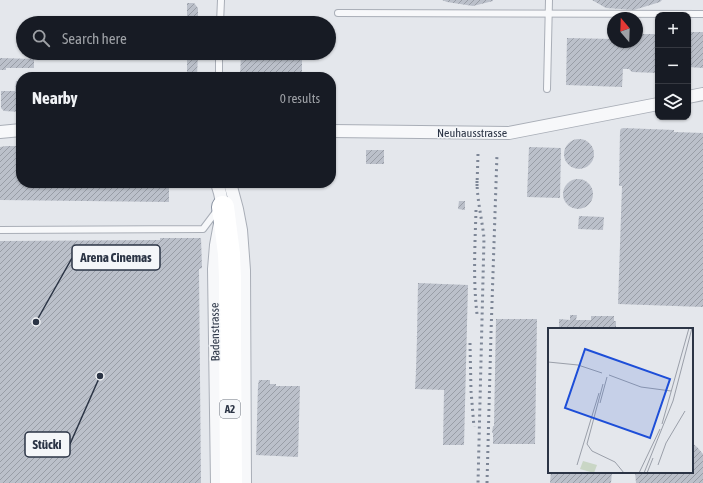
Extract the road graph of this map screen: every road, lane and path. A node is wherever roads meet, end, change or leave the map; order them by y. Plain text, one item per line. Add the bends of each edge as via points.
1 (221, 0) edge
2 (549, 0) edge
3 (338, 13) dead end
4 (549, 14) junction
5 (703, 14) edge
6 (220, 16) edge
7 (219, 60) edge
8 (219, 72) edge
9 (548, 89) dead end
10 (703, 94) edge
11 (691, 97) edge
12 (655, 105) edge
13 (16, 130) edge
14 (336, 131) edge
15 (0, 132) edge
16 (218, 188) edge
17 (231, 188) edge
18 (223, 205) junction
19 (0, 230) edge
20 (217, 483) edge
21 (231, 483) edge
22 (245, 483) edge

1 - 6 lane
2 - 4 lane
3 - 4 lane
4 - 5 lane
4 - 9 lane
7 - 8 lane
10 - 11 street
12 - 14 street, Neuhausstrasse via 509,134
13 - 15 street
16 - 18 street, Badenstrasse
17 - 22 street via 241,230 244,270
18 - 19 lane via 203,229
18 - 20 street, Badenstrasse via 214,269
18 - 21 highway, A2 via 230,272

